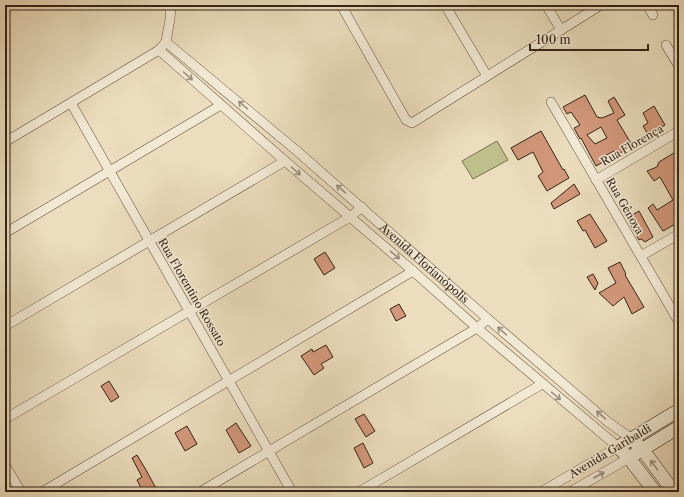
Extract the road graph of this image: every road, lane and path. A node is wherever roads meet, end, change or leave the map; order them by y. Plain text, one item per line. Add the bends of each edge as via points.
1 (171, 5) edge
2 (341, 5) edge
3 (445, 5) edge
4 (546, 5) edge
5 (601, 5) edge
6 (647, 5) edge
7 (653, 15) dead end
8 (561, 30) junction
9 (166, 42) junction
10 (666, 45) dead end
11 (159, 50) junction
12 (679, 66) edge
13 (487, 76) junction
14 (551, 102) dead end
15 (70, 103) junction
16 (220, 105) junction
17 (679, 131) edge
18 (5, 142) edge
19 (285, 161) junction
20 (109, 171) junction
21 (596, 180) junction
22 (362, 207) junction
23 (350, 217) junction
24 (5, 232) edge
25 (679, 234) edge
26 (149, 241) junction
27 (641, 256) junction
28 (414, 271) junction
29 (189, 310) junction
30 (488, 318) junction
31 (679, 322) edge
32 (5, 326) edge
33 (476, 328) junction
34 (229, 381) junction
35 (542, 384) junction
36 (679, 410) edge
37 (5, 420) edge
38 (679, 427) edge
39 (632, 439) junction
40 (618, 447) junction
41 (642, 449) junction
42 (269, 451) junction
43 (629, 458) junction
44 (5, 465) edge
45 (21, 492) edge
46 (42, 492) edge
47 (200, 492) edge
48 (292, 492) edge
49 (359, 492) edge
50 (541, 492) edge
51 (570, 492) edge
52 (655, 492) edge
53 (674, 492) edge

1 - 9 street
2 - 13 street via 408,122 414,123
3 - 13 street
4 - 8 street
5 - 8 street
6 - 7 street
8 - 13 street
9 - 11 street
22 -> 9 street, Avenida Florianópolis
10 - 12 street
11 - 15 street
11 -> 16 street, Avenida Florianópolis
14 - 21 street, Rua Gênova
15 - 18 street
15 - 20 street, Rua Florentino Rossato
16 - 19 street, Avenida Florianópolis
16 - 20 street
17 - 21 street, Rua Florença
19 -> 23 street, Avenida Florianópolis
19 - 26 street
20 - 24 street
20 - 26 street, Rua Florentino Rossato
21 - 27 street, Rua Gênova
22 - 23 street
22 - 30 street, Avenida Florianópolis
23 -> 28 street, Avenida Florianópolis
23 - 29 street
25 - 27 street
26 - 29 street, Rua Florentino Rossato
26 - 32 street
27 - 31 street, Rua Gênova
28 - 33 street, Avenida Florianópolis
28 - 34 street
29 - 34 street, Rua Florentino Rossato
29 - 37 street
30 - 33 street
39 -> 30 street, Avenida Florianópolis via 608,422
33 - 35 street, Avenida Florianópolis
33 - 42 street
34 - 42 street, Rua Florentino Rossato
34 - 46 street
35 -> 40 street, Avenida Florianópolis
35 - 49 street
36 - 39 street, Avenida Garibaldi
38 - 41 street, Avenida Garibaldi
39 - 40 street, Avenida Garibaldi
39 - 41 street, Avenida Florianópolis
40 - 43 street
40 - 50 street, Avenida Garibaldi
41 - 43 street, Avenida Garibaldi
53 -> 41 street, Avenida Florianópolis
42 - 47 street
42 - 48 street, Rua Florentino Rossato
51 -> 43 street, Avenida Garibaldi
43 - 52 street
44 - 45 street

